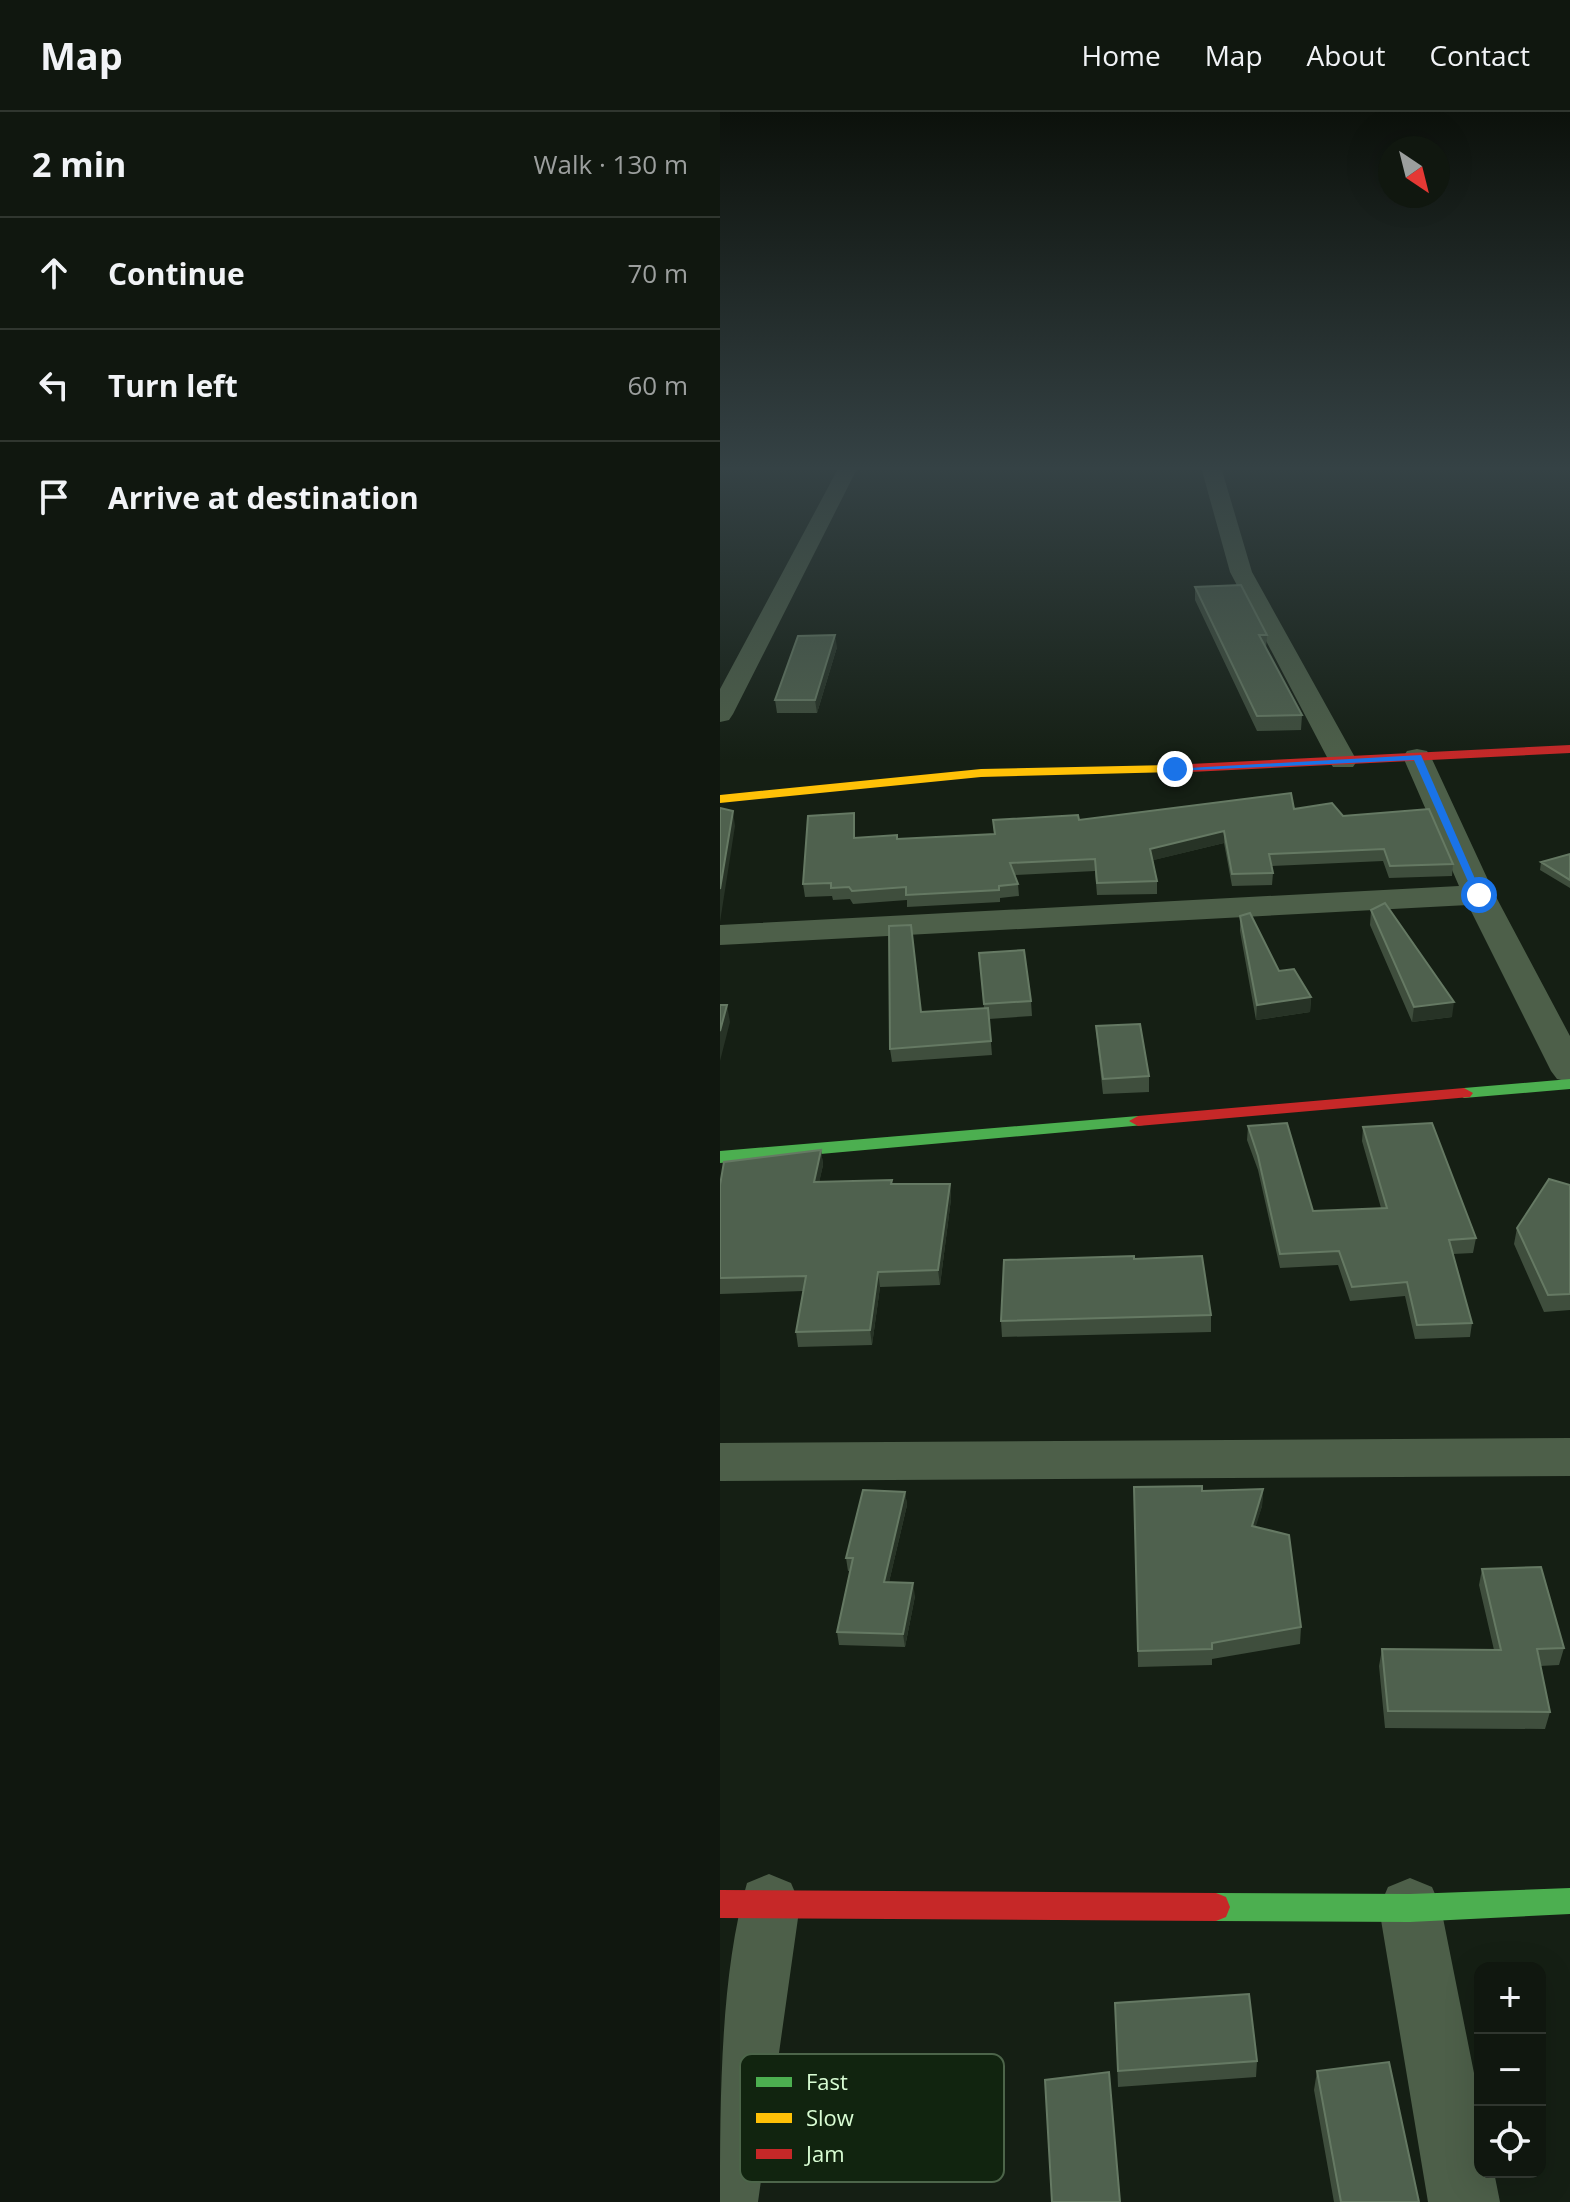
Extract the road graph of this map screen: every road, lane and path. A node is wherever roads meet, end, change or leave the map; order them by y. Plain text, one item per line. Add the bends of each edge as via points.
1 (798, 565) edge
2 (1239, 565) edge
3 (720, 714) edge
4 (1570, 749) edge
5 (1417, 757) junction
6 (1343, 761) junction
7 (720, 799) edge
8 (1479, 895) junction
9 (720, 935) edge
10 (1570, 1071) edge
11 (1570, 1084) edge
12 (720, 1157) edge
13 (1570, 1457) edge
14 (720, 1462) edge
15 (1570, 1901) edge
16 (745, 1904) edge
17 (1410, 1908) junction
18 (722, 2202) edge
19 (1464, 2202) edge

1 - 3 street
2 - 6 street
4 - 5 street
5 - 6 street
5 - 8 street
6 - 7 street via 981,773
8 - 9 street
8 - 10 street
11 - 12 street
13 - 14 street
15 - 17 street
16 - 17 street
16 - 18 street
17 - 19 street

